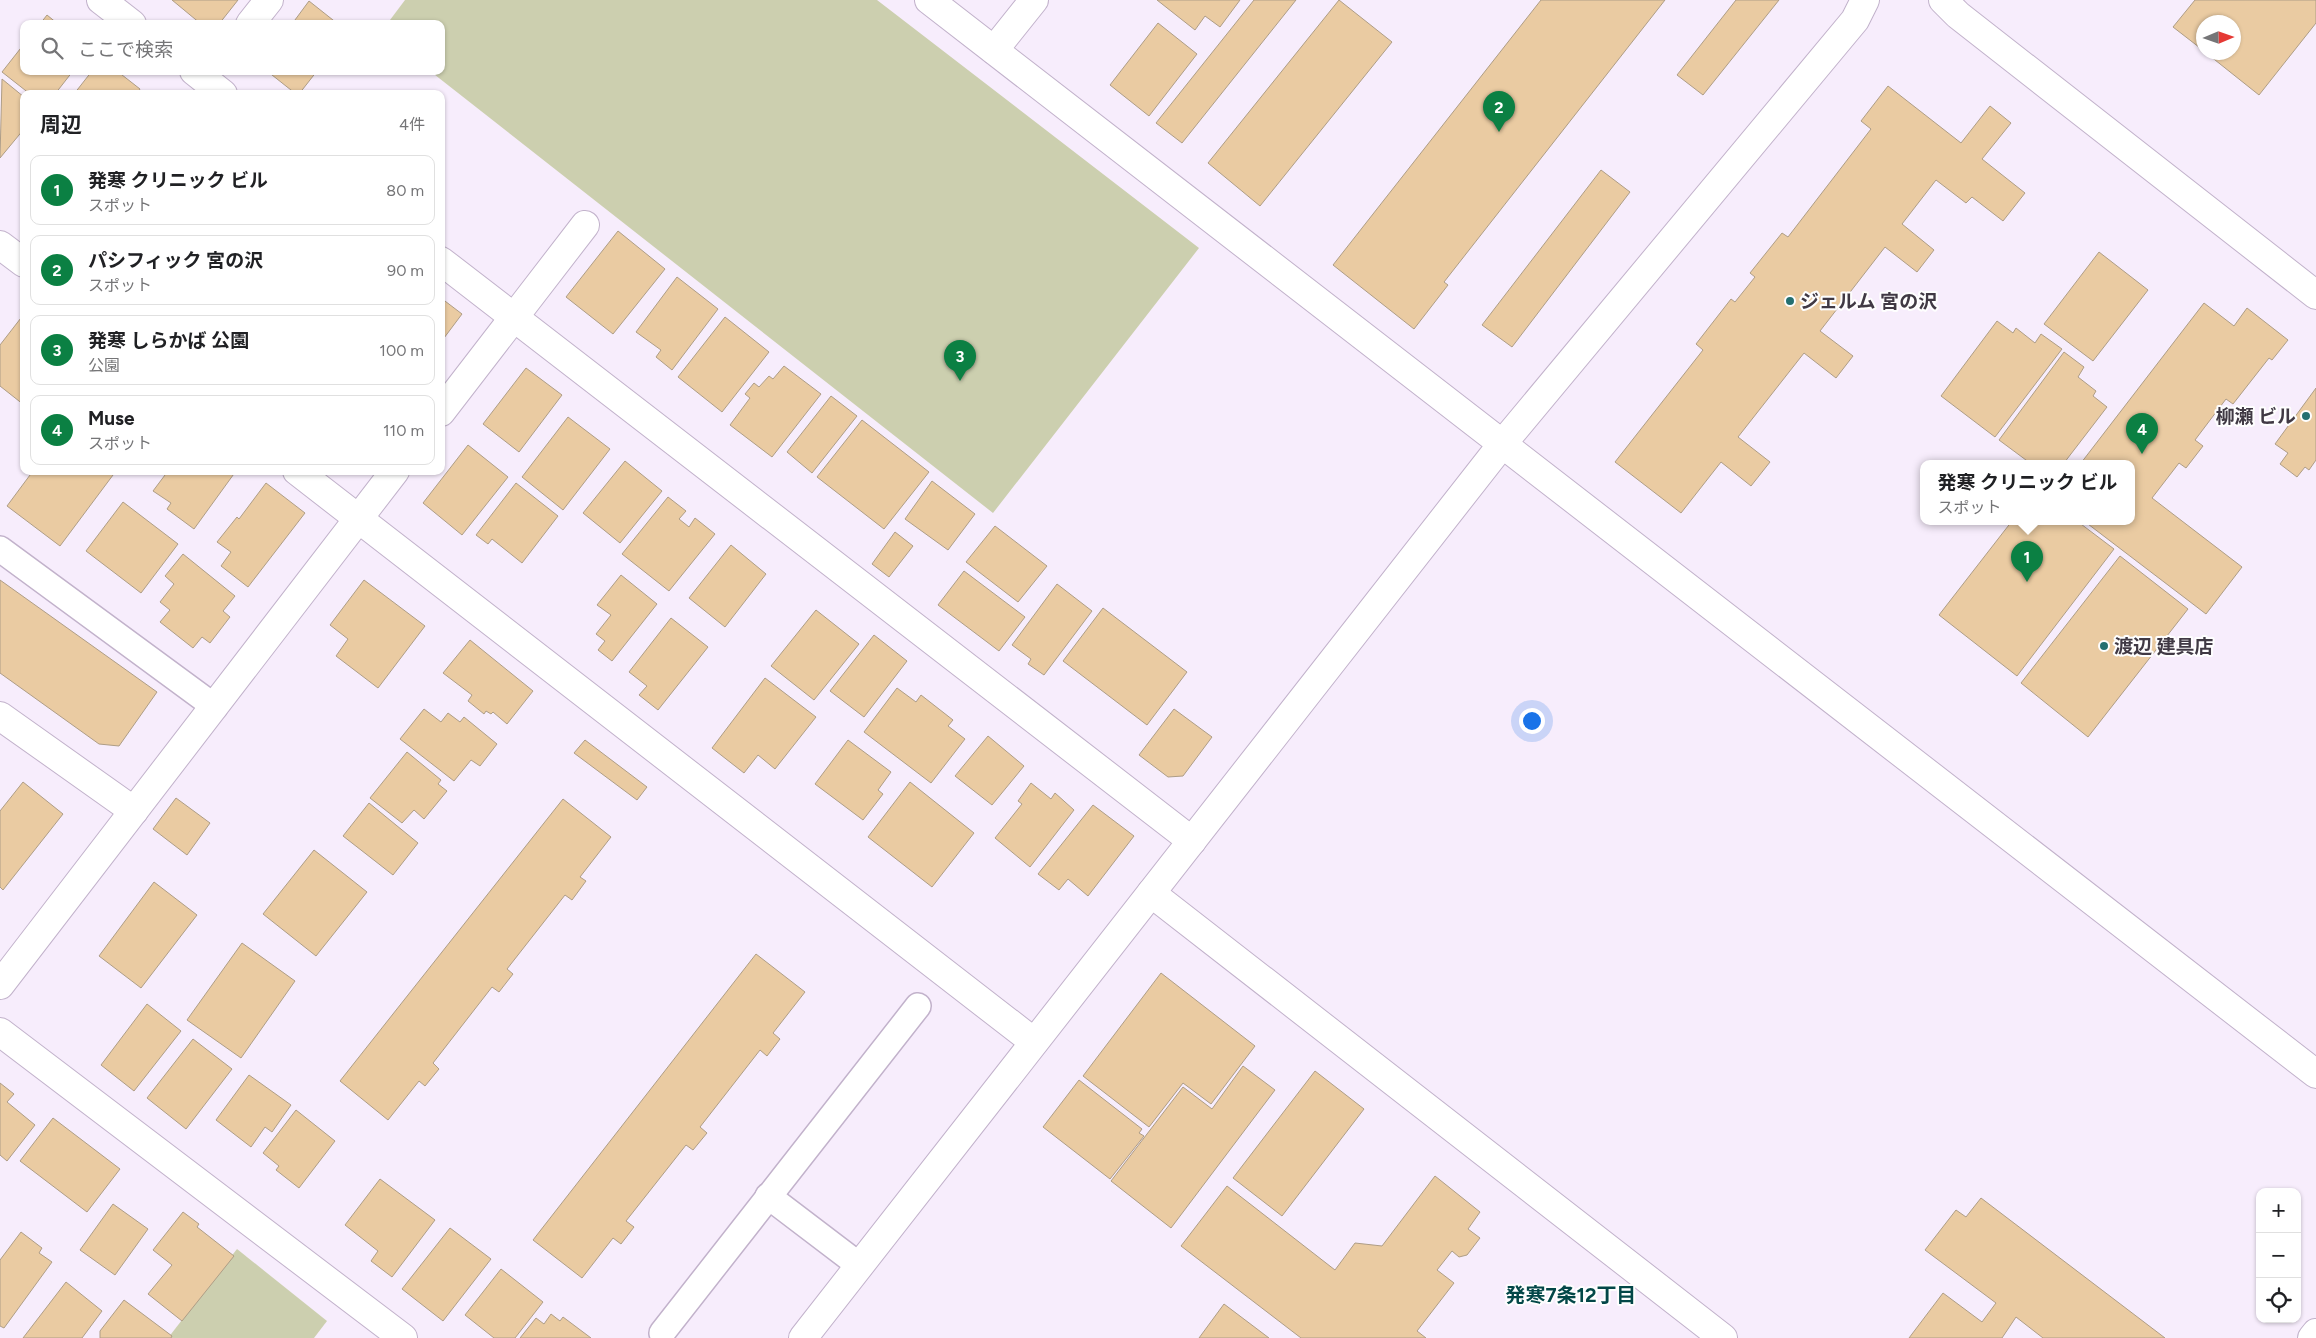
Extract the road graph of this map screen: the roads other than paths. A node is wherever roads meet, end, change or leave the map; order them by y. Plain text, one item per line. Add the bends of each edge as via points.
1 (101, 0) edge
2 (269, 0) edge
3 (929, 0) edge
4 (1034, 0) edge
5 (1865, 0) edge
6 (1943, 0) edge
7 (127, 20) edge
8 (253, 20) edge
9 (994, 50) junction
10 (585, 225) dead end
11 (0, 245) edge
12 (20, 260) edge
13 (445, 264) edge
14 (2316, 295) edge
15 (514, 317) junction
16 (445, 407) edge
17 (1503, 443) junction
18 (302, 475) edge
19 (392, 475) edge
20 (359, 518) junction
21 (0, 549) edge
22 (215, 706) junction
23 (0, 716) edge
24 (134, 811) junction
25 (1192, 841) junction
26 (1151, 894) junction
27 (0, 985) edge
28 (918, 1006) dead end
29 (0, 1032) edge
30 (1034, 1042) junction
31 (2316, 1074) edge
32 (768, 1196) junction
33 (860, 1266) junction
34 (662, 1333) dead end
35 (2316, 1333) edge
36 (403, 1338) edge
37 (803, 1338) edge
38 (1722, 1338) edge
39 (2312, 1338) edge

1 - 7 street
2 - 8 street
3 - 9 street
4 - 9 street
5 - 17 street via 1855,20
6 - 14 street
9 - 17 street
10 - 15 street
11 - 12 street
13 - 15 street
15 - 16 street
15 - 25 street
17 - 25 street
17 - 31 street
18 - 20 street
19 - 20 street
20 - 22 street
20 - 30 street
21 - 22 lane
22 - 24 street
23 - 24 street
24 - 27 street
25 - 26 street
26 - 30 street
26 - 38 street
28 - 32 lane
29 - 36 street
30 - 33 street
32 - 33 lane
32 - 34 lane
33 - 37 street
35 - 39 street

